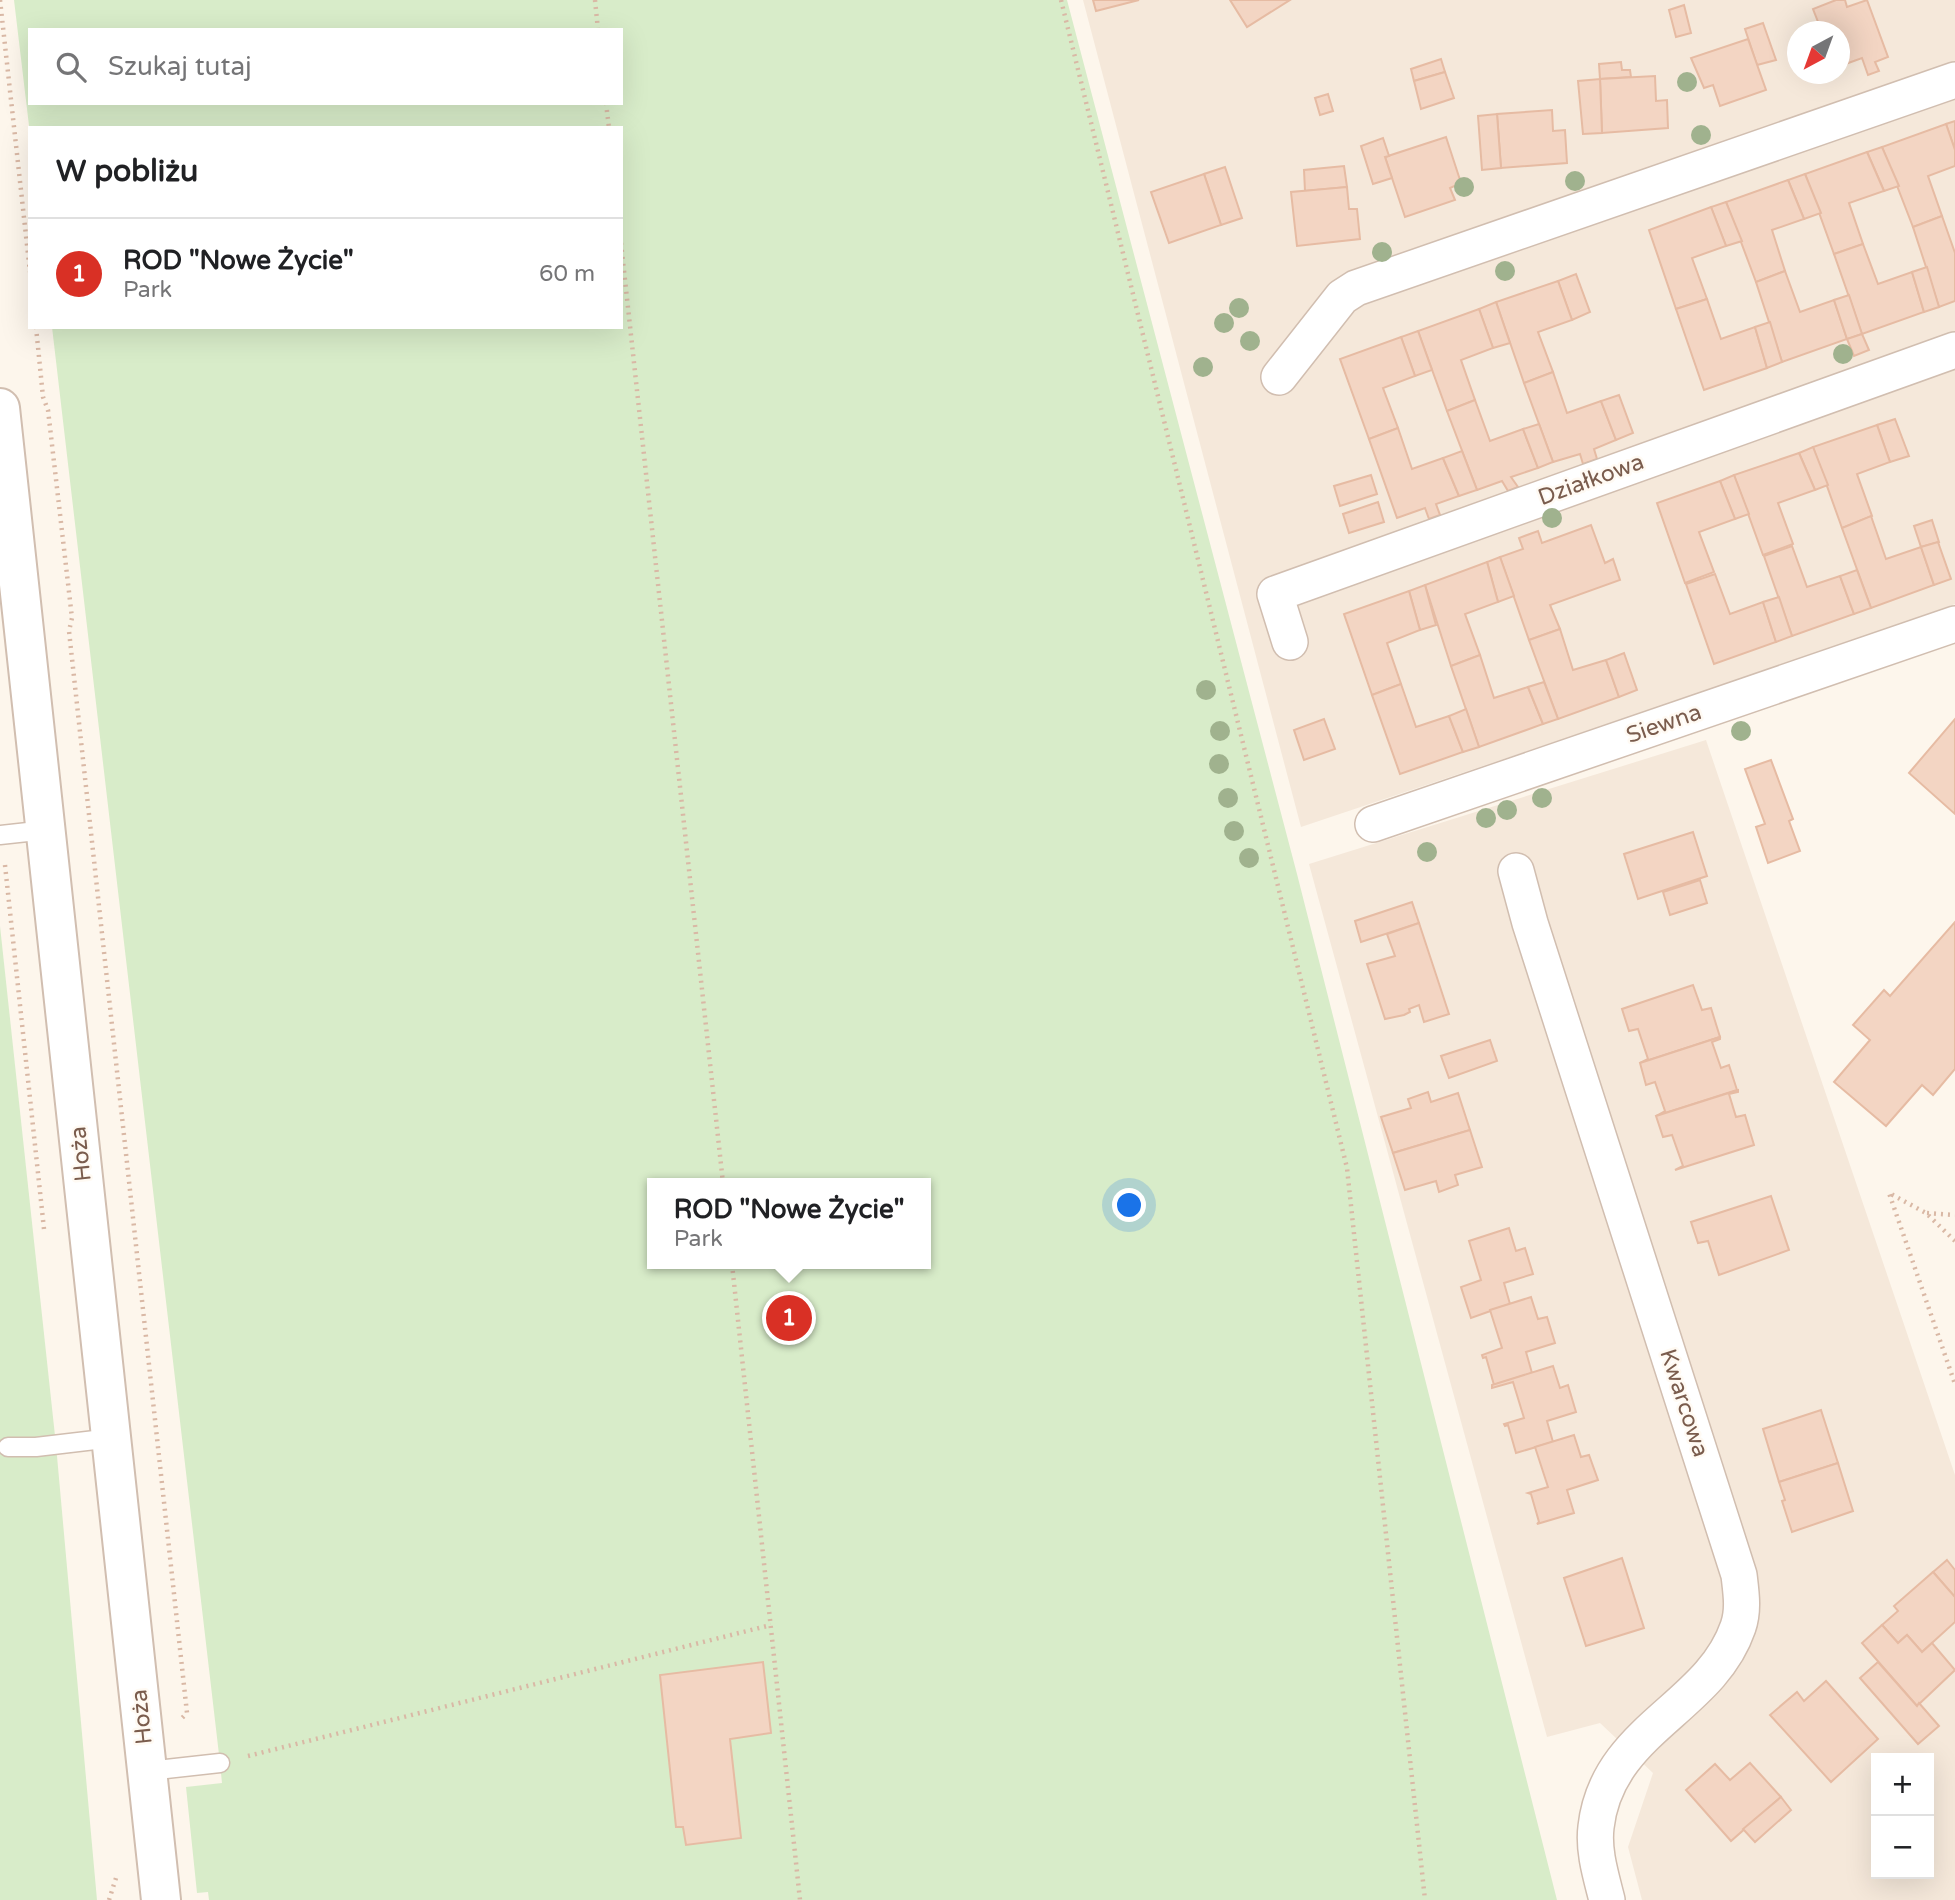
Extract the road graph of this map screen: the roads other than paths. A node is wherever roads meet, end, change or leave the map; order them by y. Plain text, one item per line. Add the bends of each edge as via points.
1 (1955, 80) edge
2 (1955, 350) edge
3 (1279, 377) dead end
4 (0, 408) edge
5 (1955, 624) edge
6 (1290, 642) dead end
7 (1373, 824) dead end
8 (46, 830) junction
9 (0, 835) edge
10 (1516, 871) dead end
11 (112, 1438) junction
12 (8, 1447) dead end
13 (220, 1763) road end
14 (148, 1771) junction
15 (161, 1900) edge
16 (1607, 1900) edge

1 - 3 street via 1356,288 1342,297
2 - 6 street, Działkowa via 1275,594
4 - 8 street, Hoża
5 - 7 street, Siewna
8 - 9 lane
8 - 11 street, Hoża
10 - 16 street, Kwarcowa via 1739,1575 1742,1604 1739,1626 1726,1654 1629,1751 1606,1787 1596,1827 1596,1855
11 - 12 lane
11 - 14 street, Hoża
13 - 14 lane
14 - 15 street, Hoża

